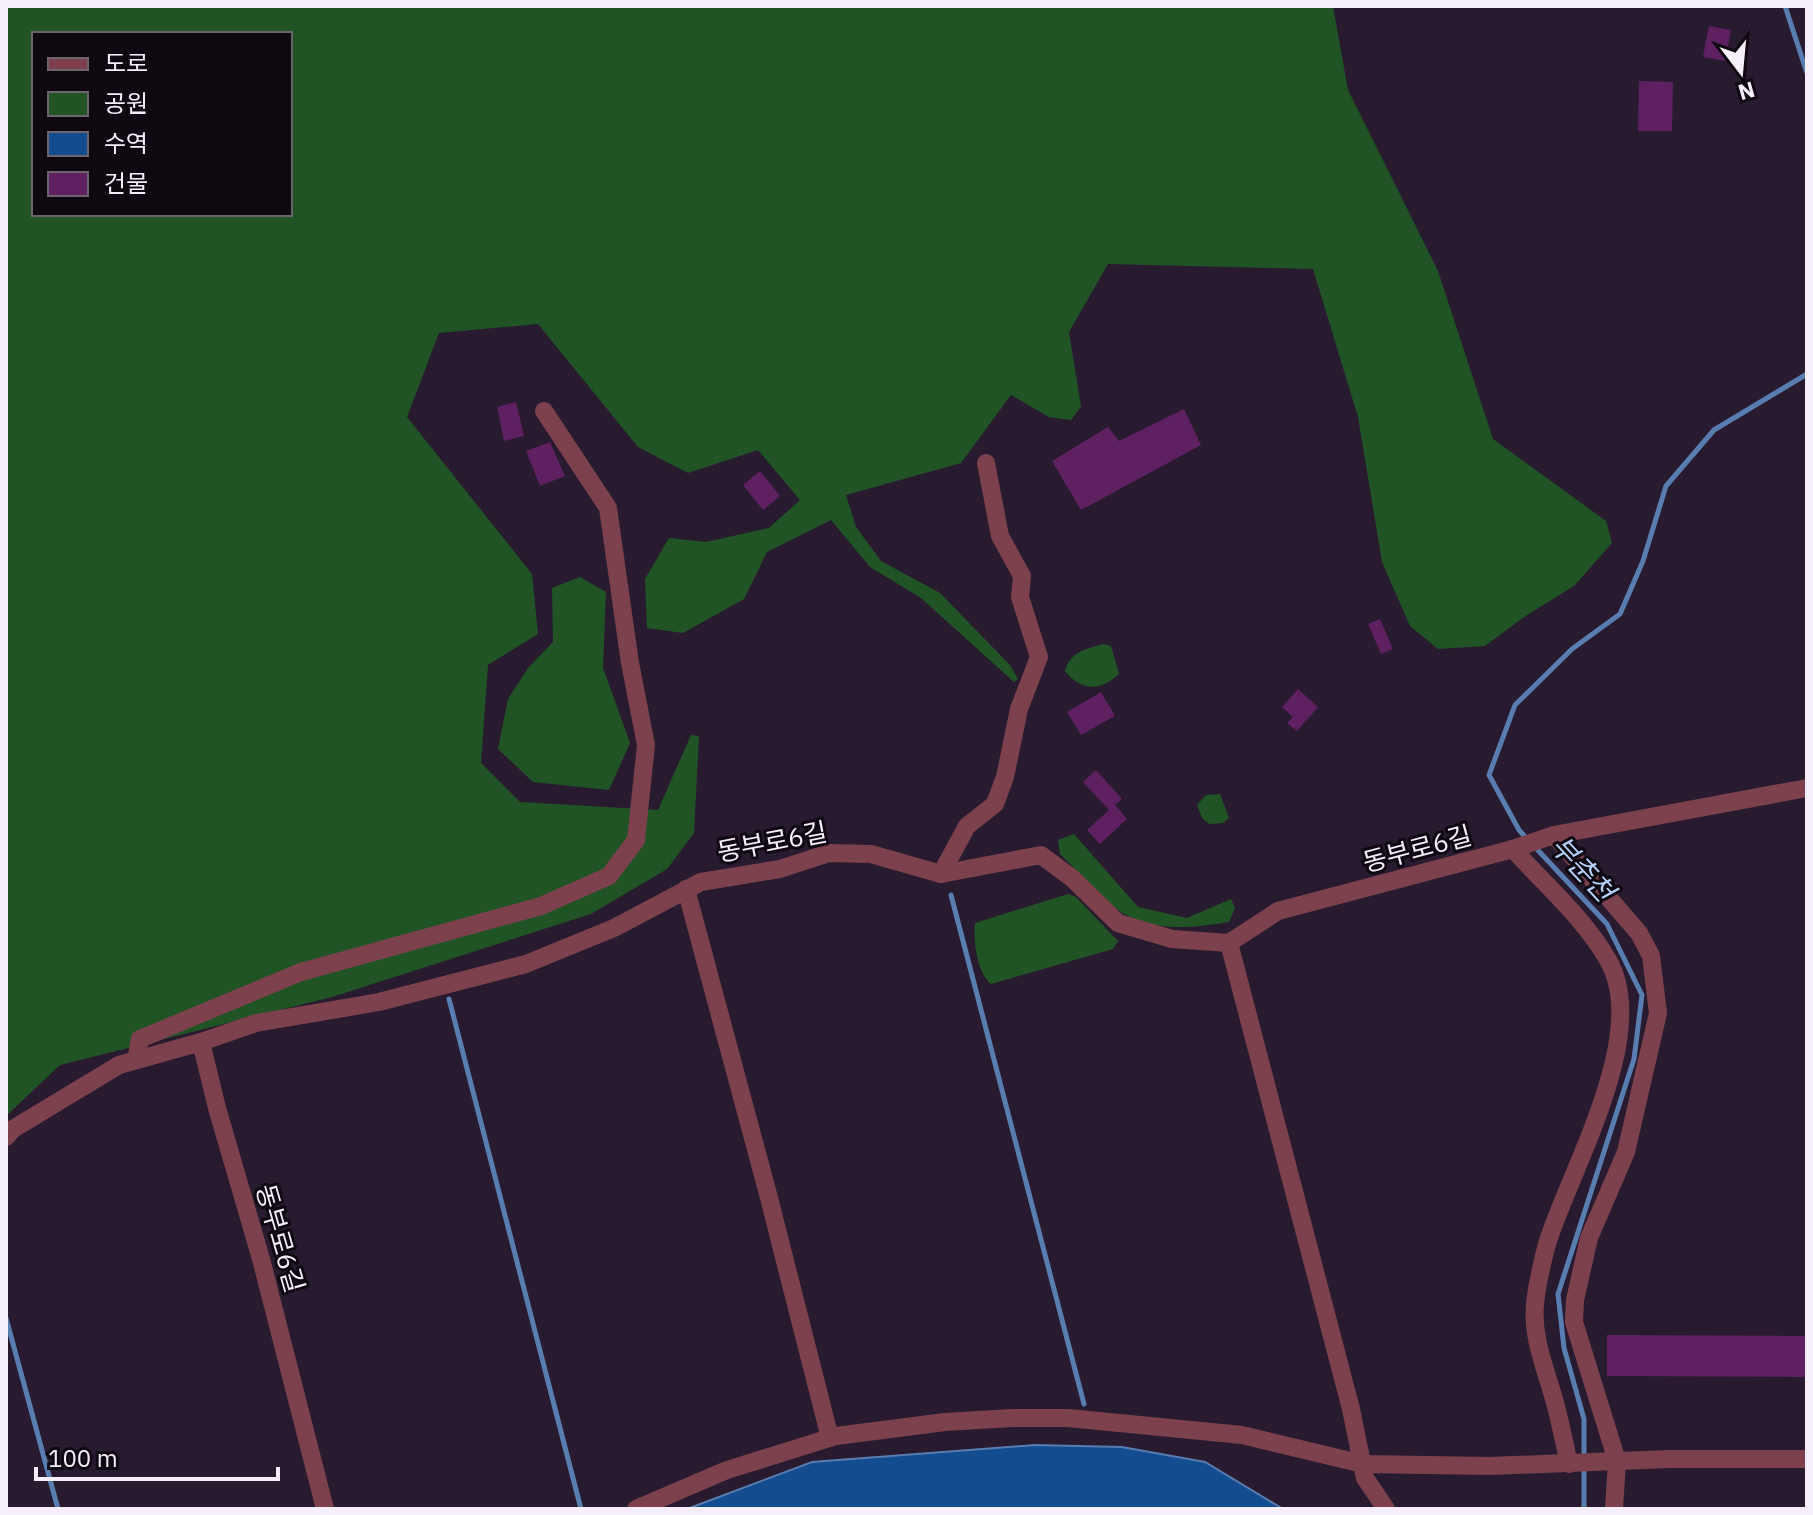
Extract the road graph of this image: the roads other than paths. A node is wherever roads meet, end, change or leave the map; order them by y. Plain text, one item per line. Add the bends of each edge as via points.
1 (544, 411) dead end
2 (986, 463) dead end
3 (1807, 788) edge
4 (1554, 835) junction
5 (1513, 849) junction
6 (941, 874) junction
7 (686, 889) junction
8 (1229, 943) junction
9 (201, 1042) junction
10 (136, 1060) junction
11 (6, 1137) edge
12 (830, 1438) junction
13 (1807, 1459) edge
14 (1617, 1461) junction
15 (1363, 1464) junction
16 (1569, 1464) junction
17 (325, 1509) edge
18 (636, 1509) edge
19 (1386, 1509) edge
20 (1614, 1509) edge

1 - 10 street via 608,508 646,745 636,840 609,876 582,888 541,906 301,972 140,1039
2 - 6 street via 1000,536 1022,576 1020,597 1039,657 1019,709 995,804 967,826
3 - 4 street, 동부로6길
4 - 5 street, 동부로6길
4 - 14 street via 1639,933 1651,956 1658,1013 1626,1152 1589,1238 1575,1300 1574,1322
5 - 8 street, 동부로6길 via 1278,911
5 - 16 street via 1582,923 1610,962 1622,1004 1603,1099 1547,1244 1536,1303 1535,1334
6 - 7 street, 동부로6길 via 871,854 829,853
6 - 8 street, 동부로6길 via 1041,855 1118,923 1172,939
7 - 9 street, 동부로6길 via 614,928 526,964 379,1002 256,1023
7 - 12 street
8 - 15 street
9 - 10 street
9 - 17 street, 동부로6길
10 - 11 street via 119,1065
12 - 15 street via 945,1422 1068,1418 1242,1435
12 - 18 street via 727,1470
13 - 14 street
14 - 16 street
14 - 20 street
15 - 16 street
15 - 19 street via 1365,1478

